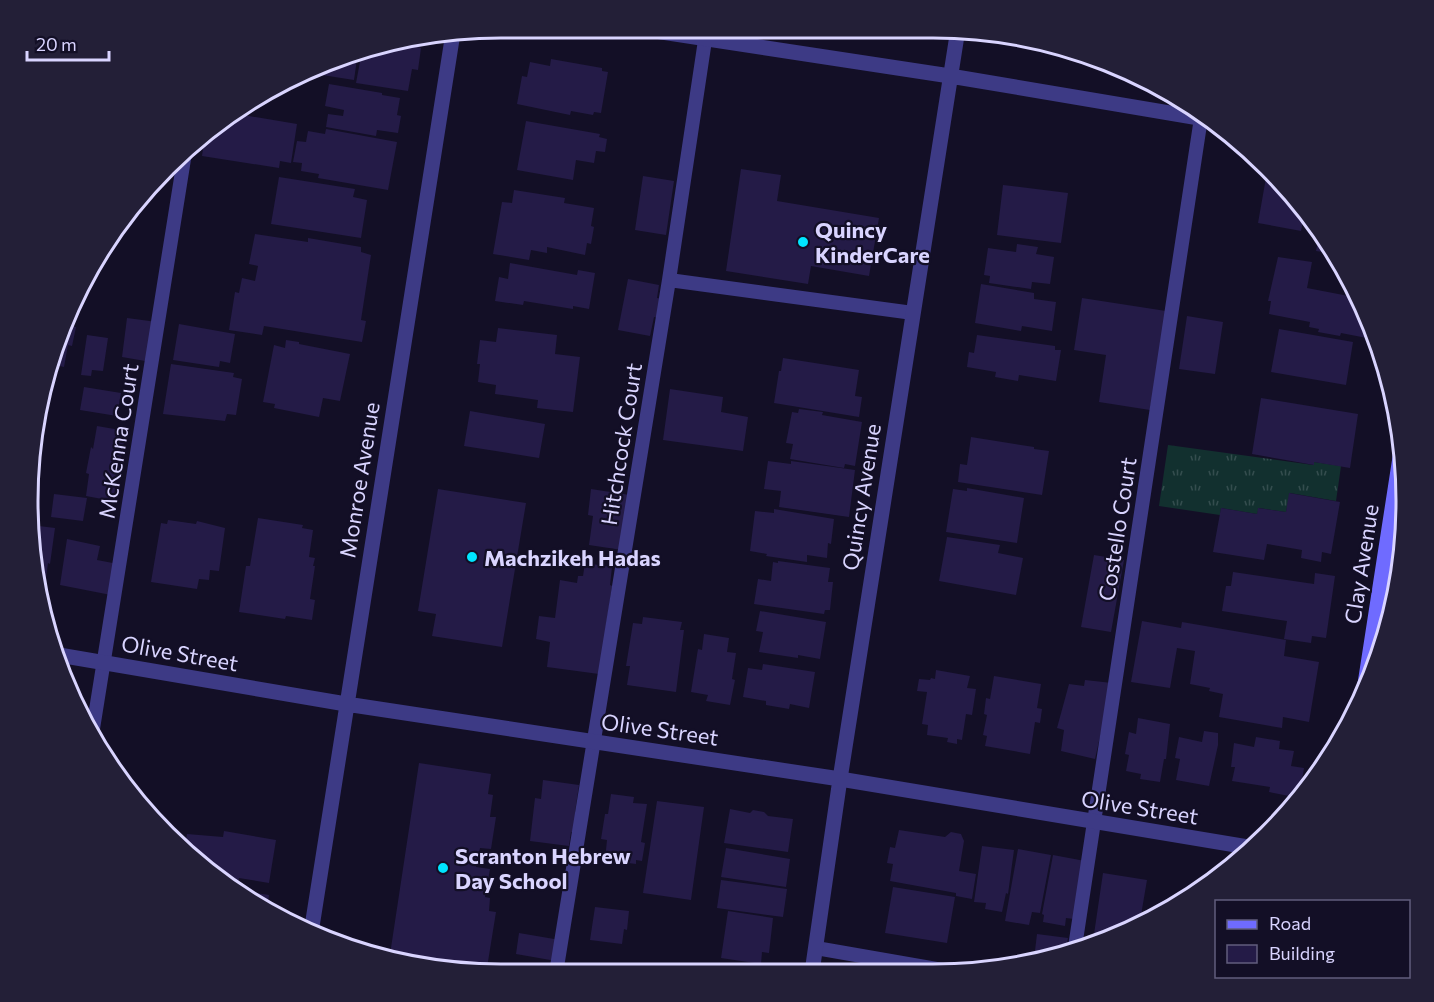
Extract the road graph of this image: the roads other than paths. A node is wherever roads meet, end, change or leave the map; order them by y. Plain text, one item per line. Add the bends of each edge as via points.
1 (706, 38) edge
2 (735, 38) edge
3 (956, 38) edge
4 (452, 40) edge
5 (950, 76) junction
6 (1193, 117) edge
7 (1202, 124) edge
8 (183, 164) edge
9 (669, 280) junction
10 (913, 313) junction
11 (1396, 483) edge
12 (64, 656) edge
13 (1369, 657) edge
14 (104, 662) junction
15 (346, 704) junction
16 (94, 722) edge
17 (594, 742) junction
18 (840, 778) junction
19 (1094, 822) junction
20 (1242, 846) edge
21 (312, 924) edge
22 (1076, 942) edge
23 (816, 948) junction
24 (558, 964) edge
25 (813, 964) edge
26 (908, 964) edge

1 - 9 lane, Hitchcock Court
2 - 5 street
3 - 5 street, Quincy Avenue
4 - 15 street, Monroe Avenue
5 - 6 street
5 - 10 street, Quincy Avenue
7 - 19 lane, Costello Court
8 - 14 lane, McKenna Court
9 - 10 lane
9 - 17 lane, Hitchcock Court
10 - 18 street, Quincy Avenue
11 - 13 main road, Clay Avenue
12 - 14 street, Olive Street
14 - 15 street, Olive Street
14 - 16 lane, McKenna Court
15 - 17 street, Olive Street
15 - 21 street, Monroe Avenue
17 - 18 street, Olive Street
17 - 24 lane, Hitchcock Court
18 - 19 street, Olive Street
18 - 23 street, Quincy Avenue
19 - 20 street, Olive Street
19 - 22 lane, Costello Court
23 - 25 street, Quincy Avenue
23 - 26 lane

